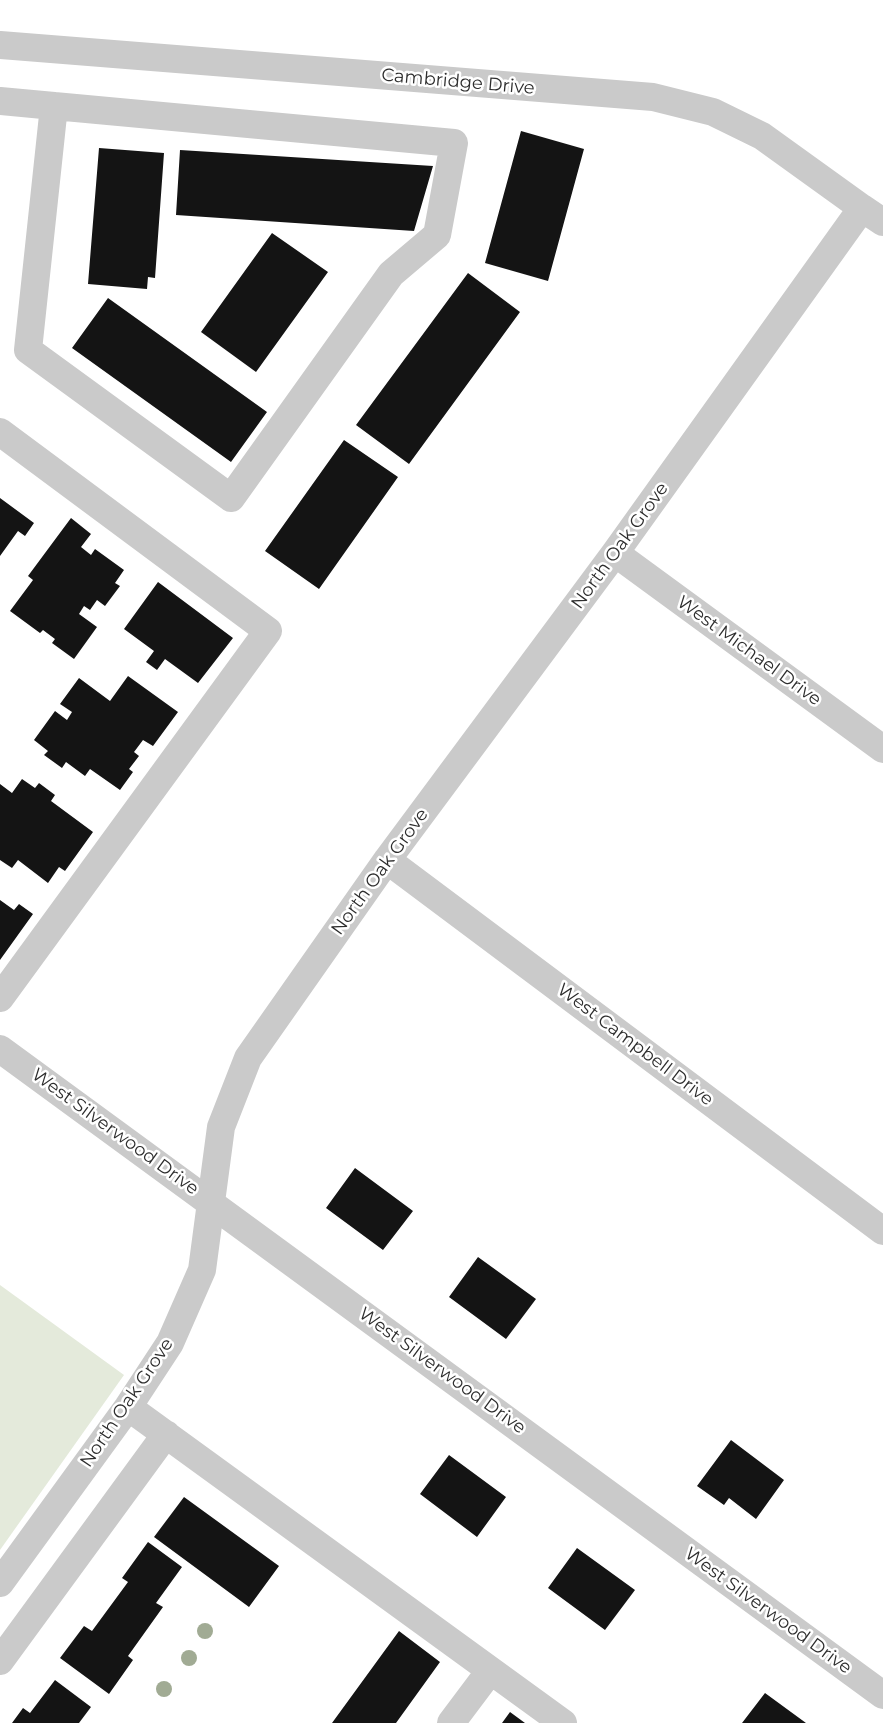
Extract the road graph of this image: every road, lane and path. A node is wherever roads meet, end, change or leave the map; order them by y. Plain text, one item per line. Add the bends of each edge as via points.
1 (0, 45) edge
2 (0, 101) edge
3 (54, 106) junction
4 (872, 215) edge
5 (0, 432) edge
6 (615, 553) junction
7 (883, 749) edge
8 (387, 860) junction
9 (0, 998) edge
10 (0, 1049) edge
11 (211, 1202) junction
12 (883, 1231) edge
13 (128, 1407) junction
14 (166, 1434) junction
15 (0, 1583) edge
16 (0, 1661) edge
17 (490, 1671) junction
18 (883, 1695) edge
19 (451, 1723) edge
20 (562, 1723) edge

1 - 4 street, Cambridge Drive via 653,98 713,112 762,136
2 - 3 street
3 - 3 street via 454,143 437,235 391,274 231,498 28,350
4 - 6 street, North Oak Grove
5 - 9 street via 268,631
6 - 7 street, West Michael Drive
6 - 8 street, North Oak Grove
8 - 11 street, North Oak Grove via 248,1058 221,1127
8 - 12 street, West Campbell Drive
10 - 11 street, West Silverwood Drive
11 - 13 street, North Oak Grove via 202,1270 170,1343
11 - 18 street, West Silverwood Drive
13 - 14 street
13 - 15 street, North Oak Grove
14 - 16 street
14 - 17 street
17 - 19 street
17 - 20 street

